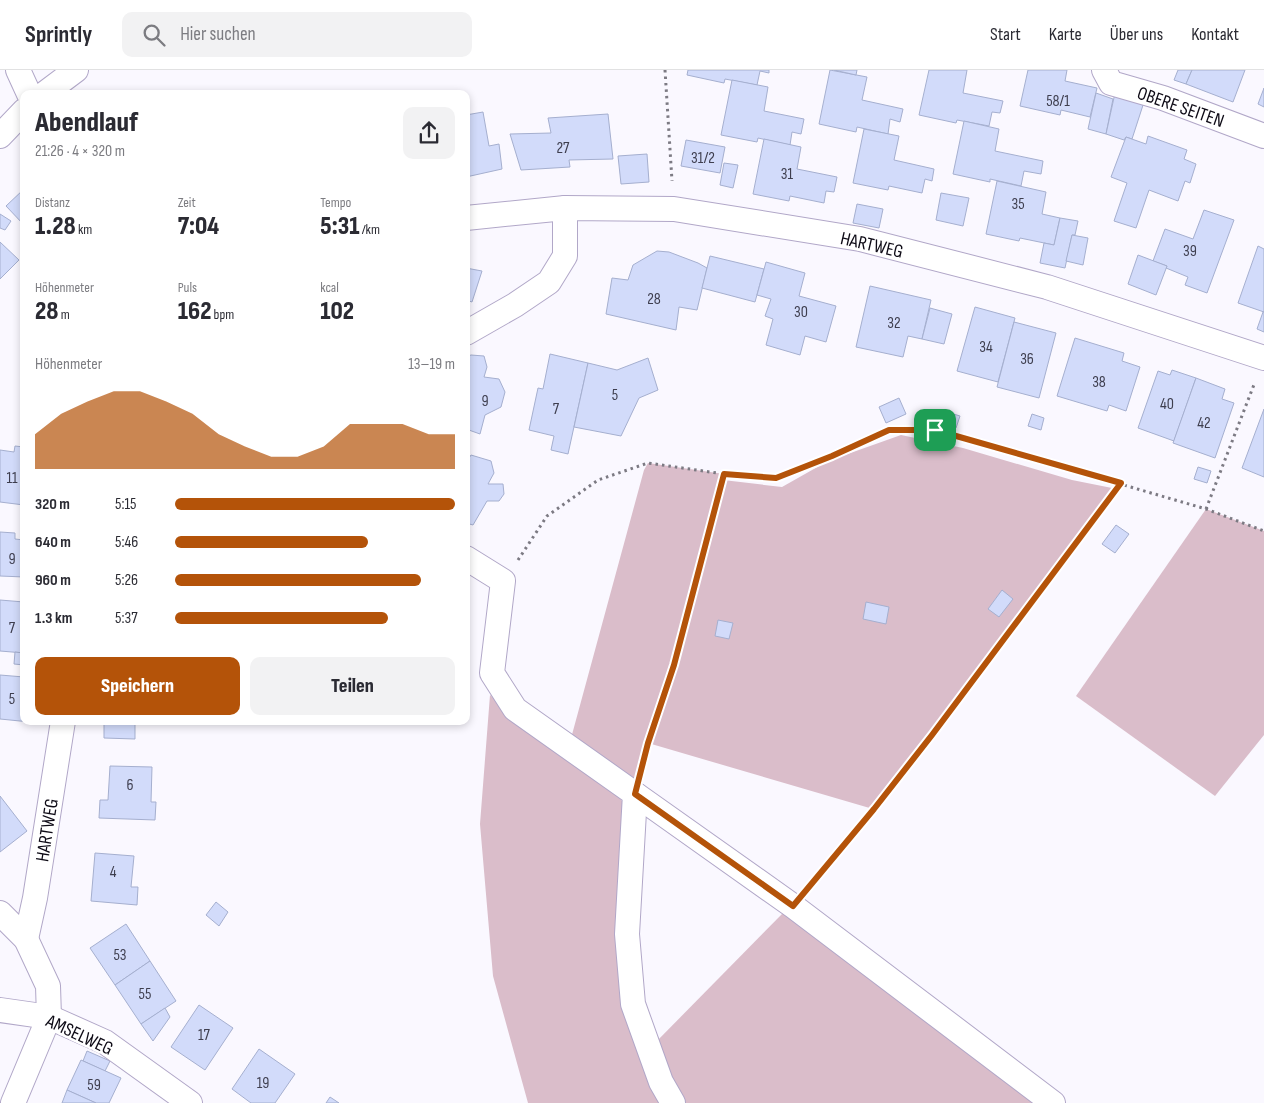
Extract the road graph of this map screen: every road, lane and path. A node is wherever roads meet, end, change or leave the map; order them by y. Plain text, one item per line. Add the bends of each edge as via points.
1 (18, 70) edge
2 (76, 70) edge
3 (665, 70) edge
4 (1104, 70) edge
5 (27, 90) edge
6 (49, 90) edge
7 (20, 115) edge
8 (0, 136) edge
9 (1264, 136) edge
10 (565, 208) junction
11 (674, 209) junction
12 (470, 218) edge
13 (470, 331) edge
14 (1261, 367) edge
15 (724, 474) junction
16 (1121, 483) junction
17 (1206, 509) junction
18 (1264, 531) edge
19 (470, 560) edge
20 (504, 581) junction
21 (62, 725) edge
22 (635, 794) junction
23 (793, 906) junction
24 (0, 913) edge
25 (26, 939) junction
26 (0, 1010) edge
27 (49, 1017) junction
28 (180, 1100) edge
29 (13, 1103) edge
30 (674, 1103) edge
31 (1053, 1103) edge

1 - 5 street
2 - 6 street
3 - 11 path
4 - 9 street, OBERE SEITEN via 1111,83 1163,98
7 - 8 street
10 - 11 street, HARTWEG
10 - 12 street, HARTWEG
10 - 13 street via 565,256 549,282
11 - 14 street, HARTWEG via 860,239 1047,287
14 - 17 path
15 - 16 path via 776,478 889,430 935,430
15 - 20 path via 648,463 598,480 547,516
15 - 22 path via 674,665
16 - 17 path
16 - 23 path via 932,735
17 - 18 path
19 - 20 street
20 - 22 street via 492,673 515,709
21 - 25 street, HARTWEG
22 - 23 street
22 - 30 street via 626,934 634,1004 661,1082
23 - 31 street
24 - 25 street
25 - 27 street via 48,986
26 - 27 street, AMSELWEG
27 - 28 street, AMSELWEG via 105,1042
27 - 29 street

